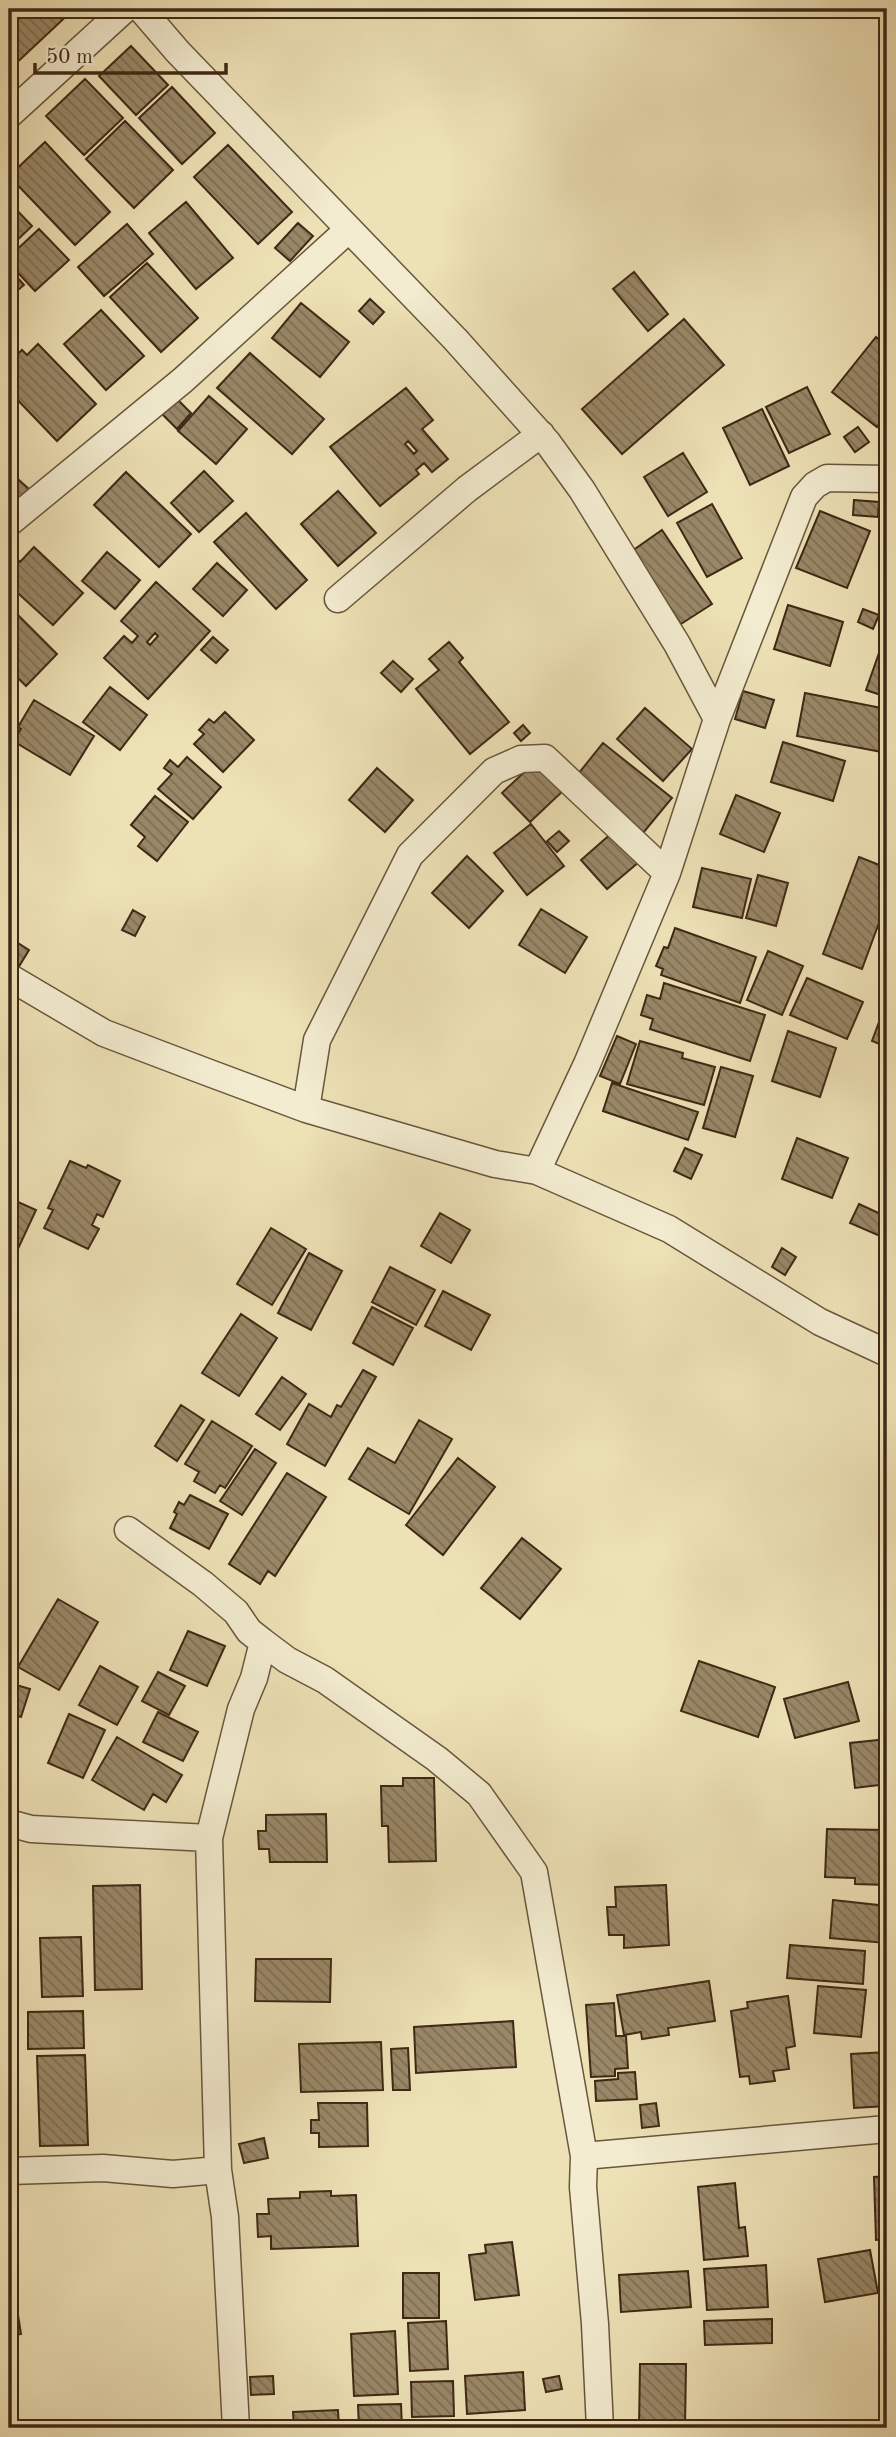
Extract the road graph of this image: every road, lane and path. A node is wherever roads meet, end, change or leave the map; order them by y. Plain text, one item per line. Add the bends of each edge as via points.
1 (124, 9) edge
2 (141, 9) edge
3 (9, 115) edge
4 (349, 229) junction
5 (541, 435) junction
6 (887, 478) edge
7 (9, 523) edge
8 (338, 599) dead end
9 (717, 719) junction
10 (667, 873) junction
11 (9, 977) edge
12 (306, 1109) junction
13 (537, 1171) junction
14 (887, 1353) edge
15 (128, 1530) dead end
16 (262, 1642) junction
17 (9, 1823) edge
18 (209, 1838) junction
19 (887, 2129) edge
20 (584, 2156) junction
21 (218, 2170) junction
22 (9, 2171) edge
23 (236, 2428) edge
24 (600, 2428) edge

1 - 3 street
2 - 4 street
4 - 5 street
4 - 7 street via 183,380
5 - 8 street via 467,489
5 - 9 street via 582,490 677,644
6 - 9 street via 827,478 804,496
9 - 10 street
10 - 12 street via 545,758 521,759 494,771 410,855 317,1040
10 - 13 street
11 - 12 street via 104,1033
12 - 13 street via 495,1164
13 - 14 street via 669,1229 820,1322
15 - 16 street via 203,1584
16 - 18 street
16 - 20 street via 325,1680 469,1785 534,1872
17 - 18 street via 31,1829
18 - 21 street
19 - 20 street
20 - 24 street
21 - 22 street via 173,2174 103,2168
21 - 23 street via 225,2217

